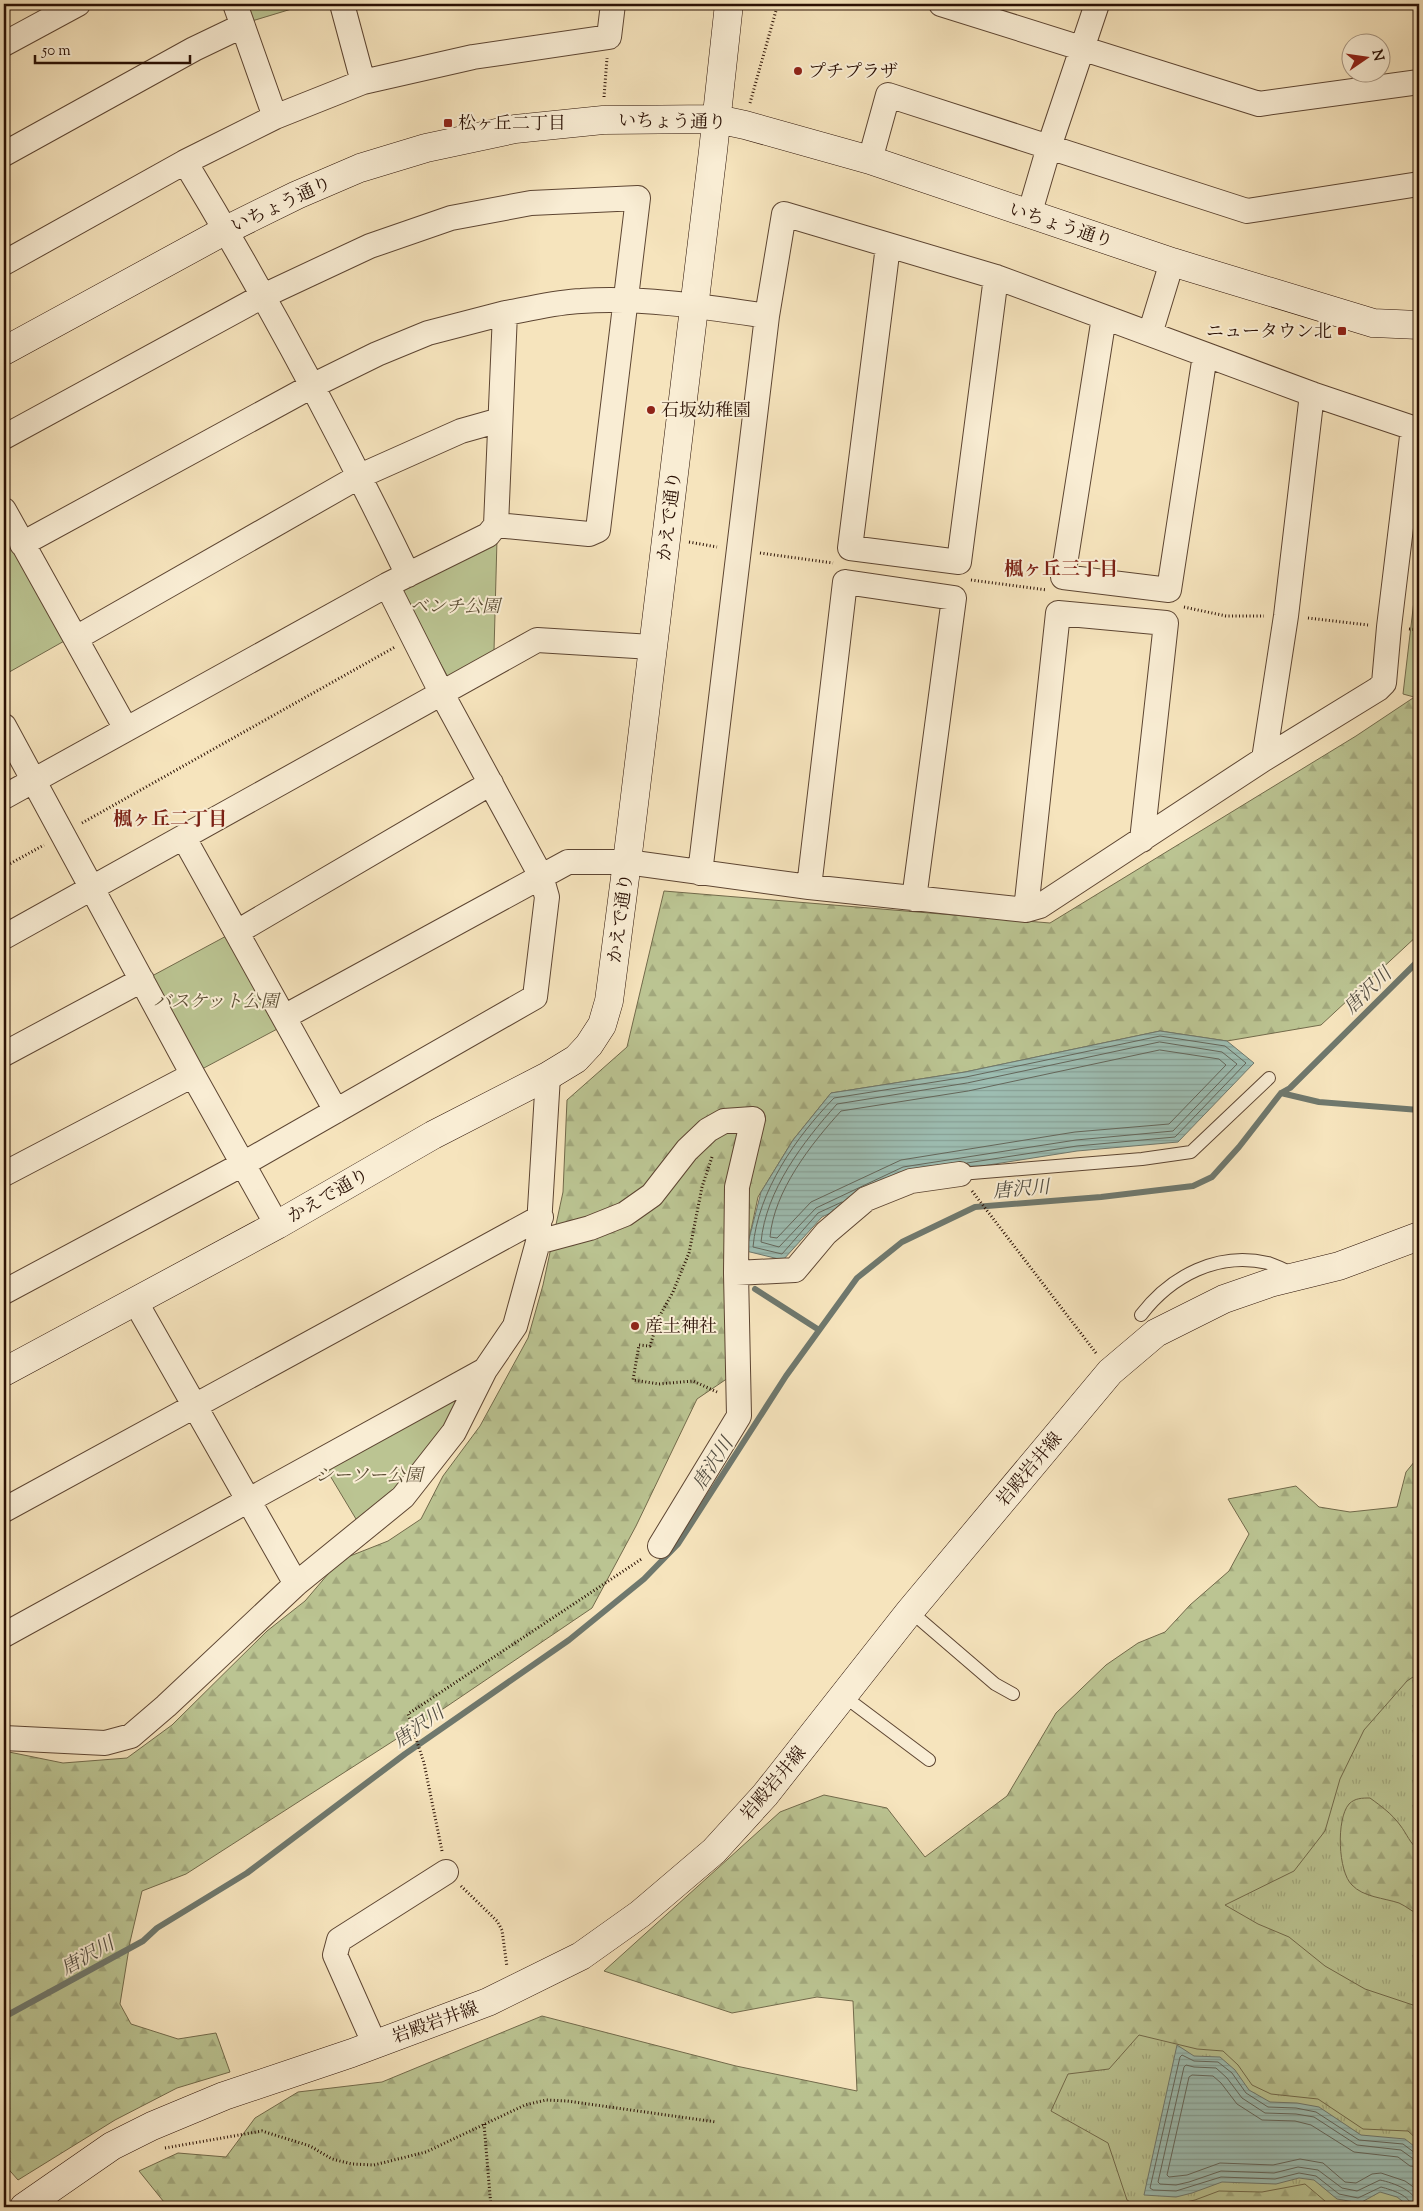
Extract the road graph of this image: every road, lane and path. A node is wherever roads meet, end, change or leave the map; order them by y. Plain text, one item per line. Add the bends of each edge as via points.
1 (78, 4) edge
2 (235, 4) edge
3 (342, 4) edge
4 (613, 4) edge
5 (729, 4) edge
6 (760, 4) edge
7 (940, 4) edge
8 (1097, 4) edge
9 (242, 26) junction
10 (609, 37) junction
11 (4, 44) edge
12 (1082, 48) junction
13 (363, 82) junction
14 (1419, 82) edge
15 (746, 98) dead end
16 (751, 111) junction
17 (275, 117) junction
18 (716, 119) junction
19 (602, 120) junction
20 (1049, 147) junction
21 (4, 154) edge
22 (870, 160) junction
23 (185, 162) junction
24 (1419, 184) edge
25 (1029, 215) junction
26 (226, 230) junction
27 (888, 246) junction
28 (1172, 262) junction
29 (4, 263) edge
30 (996, 276) junction
31 (261, 296) junction
32 (626, 300) junction
33 (694, 306) junction
34 (505, 313) junction
35 (767, 316) junction
36 (1104, 317) junction
37 (1419, 325) edge
38 (1150, 334) junction
39 (4, 351) edge
40 (1206, 355) junction
41 (312, 386) junction
42 (1312, 394) junction
43 (500, 420) junction
44 (4, 437) edge
45 (360, 476) junction
46 (4, 510) edge
47 (496, 525) junction
48 (666, 539) junction
49 (22, 544) junction
50 (739, 551) junction
51 (837, 564) dead end
52 (408, 575) junction
53 (965, 579) dead end
54 (387, 585) junction
55 (1051, 590) dead end
56 (1176, 605) dead end
57 (1286, 616) junction
58 (1389, 627) junction
59 (76, 638) junction
60 (413, 639) junction
61 (652, 647) junction
62 (442, 694) junction
63 (4, 726) edge
64 (126, 729) junction
65 (1264, 759) junction
66 (34, 781) junction
67 (491, 783) junction
68 (4, 797) edge
69 (64, 834) junction
70 (184, 838) junction
71 (1142, 840) junction
72 (628, 862) junction
73 (4, 867) edge
74 (700, 873) junction
75 (541, 876) junction
76 (809, 887) junction
77 (93, 889) junction
78 (914, 900) junction
79 (1026, 910) junction
80 (237, 932) junction
81 (4, 937) edge
82 (142, 980) junction
83 (284, 1017) junction
84 (4, 1054) edge
85 (193, 1075) junction
86 (548, 1076) junction
87 (1269, 1078) dead end
88 (336, 1111) junction
89 (719, 1123) junction
90 (243, 1164) junction
91 (4, 1174) edge
92 (966, 1183) junction
93 (541, 1217) junction
94 (277, 1225) junction
95 (1419, 1236) edge
96 (538, 1242) junction
97 (736, 1273) junction
98 (1300, 1277) junction
99 (4, 1292) edge
100 (135, 1301) junction
101 (1141, 1315) dead end
102 (485, 1370) junction
103 (4, 1372) edge
104 (1110, 1372) junction
105 (194, 1405) junction
106 (739, 1406) junction
107 (248, 1500) junction
108 (4, 1510) edge
109 (660, 1546) joint
110 (296, 1584) junction
111 (910, 1612) junction
112 (4, 1634) edge
113 (1013, 1694) dead end
114 (845, 1697) junction
115 (4, 1738) edge
116 (929, 1760) dead end
117 (446, 1872) junction
118 (510, 1992) junction
119 (375, 2044) junction
120 (716, 2122) dead end
121 (484, 2124) junction
122 (160, 2149) dead end
123 (24, 2207) edge
124 (491, 2207) edge

1 - 11 street
2 - 9 street
3 - 13 street
4 - 10 street
5 - 18 street, かえで通り
6 - 16 path via 776,7
7 - 12 street
8 - 12 street
9 - 17 street
9 - 21 street
10 - 13 street via 473,57
10 - 19 path
12 - 14 street via 1259,104
12 - 20 street
13 - 17 street
15 - 16 path
16 - 18 street, いちょう通り
16 - 22 street, いちょう通り
17 - 23 street
18 - 19 street, いちょう通り
18 - 33 street, かえで通り
19 - 26 street, いちょう通り via 515,129 426,148 360,168
20 - 22 street via 888,95
20 - 24 street via 1247,211
20 - 25 street
22 - 25 street, いちょう通り
23 - 26 street
23 - 29 street
25 - 28 street, いちょう通り
26 - 31 street
26 - 39 street, いちょう通り
27 - 30 street
27 - 30 street via 850,548 959,562
27 - 35 street via 784,214
28 - 37 street, いちょう通り via 1373,323
28 - 38 street
30 - 36 street
31 - 32 street via 370,246 451,218 531,203 638,198
31 - 41 street
31 - 44 street
32 - 33 street
32 - 34 street via 579,301
32 - 47 street via 598,530 588,534
33 - 35 street
33 - 48 street, かえで通り
34 - 41 street via 428,333
34 - 43 street
35 - 50 street
36 - 38 street
36 - 40 street via 1063,578 1169,590
38 - 40 street
40 - 42 street
41 - 45 street
41 - 49 street
42 - 57 street
42 - 58 street via 1413,428
43 - 45 street via 461,431
43 - 47 street
45 - 52 street
45 - 59 street
46 - 49 street
47 - 52 street via 488,535
48 - 50 path
48 - 61 street, かえで通り
49 - 59 street
50 - 51 path
50 - 74 street
52 - 54 street
53 - 55 path
54 - 60 street
54 - 64 street
56 - 57 path via 1226,616
57 - 58 path
57 - 65 street
58 - 65 street via 1384,683
59 - 64 street
60 - 62 street
60 - 69 path via 386,651
61 - 62 street via 537,640
61 - 72 street, かえで通り
62 - 67 street
62 - 70 street
63 - 66 street
64 - 66 street
65 - 71 street
66 - 68 street
66 - 69 street
67 - 75 street
67 - 80 street
69 - 73 path
69 - 77 street
70 - 77 street
70 - 80 street
71 - 79 street via 1040,906
71 - 79 street via 1166,623 1058,613
72 - 74 street
72 - 75 street via 568,862
72 - 86 street, かえで通り via 609,1001 602,1025 576,1059
74 - 76 street
75 - 83 street
75 - 88 street via 547,897 535,997
76 - 78 street
76 - 78 street via 846,582 954,598
77 - 81 street
77 - 82 street
78 - 79 street
80 - 83 street
82 - 84 street
82 - 85 street
83 - 88 street
85 - 90 street
85 - 91 street
86 - 93 street
86 - 94 street, かえで通り via 433,1135
87 - 92 lane via 1191,1152
88 - 90 street
89 - 96 street via 687,1150 652,1195 625,1214 590,1228
89 - 97 street via 753,1119 738,1187
89 - 106 path via 719,1138 702,1187 689,1253 659,1317 650,1346 639,1345 633,1380 659,1384 694,1381
90 - 94 street
90 - 99 street
92 - 97 street via 911,1181 866,1199 826,1233 796,1270
92 - 104 path
93 - 96 street
93 - 105 street
94 - 100 street, かえで通り
95 - 98 street, 岩殿岩井線 via 1372,1255
96 - 102 street via 515,1326
97 - 106 street
98 - 101 lane via 1269,1264 1242,1260 1211,1264 1179,1279 1154,1299
98 - 104 street, 岩殿岩井線 via 1224,1298 1194,1312 1156,1333
100 - 103 street, かえで通り
100 - 105 street
102 - 107 street
102 - 110 street via 454,1432 403,1497
104 - 111 street, 岩殿岩井線
105 - 107 street
105 - 108 street
106 - 109 street via 739,1416
107 - 110 street
107 - 112 street
109 - 117 path via 408,1714 424,1763
110 - 115 street via 131,1736 105,1743
111 - 113 lane via 995,1684
111 - 114 street, 岩殿岩井線
114 - 116 lane
114 - 118 street, 岩殿岩井線 via 765,1795 714,1851 640,1914 581,1956
117 - 118 path via 497,1920 502,1930
117 - 119 street via 339,1940 335,1955
118 - 119 street, 岩殿岩井線
119 - 123 street, 岩殿岩井線 via 224,2096 152,2126 112,2146
120 - 121 path via 546,2100 526,2105
121 - 122 path via 426,2152 374,2164 352,2164 332,2159 310,2146 262,2131
121 - 124 path

